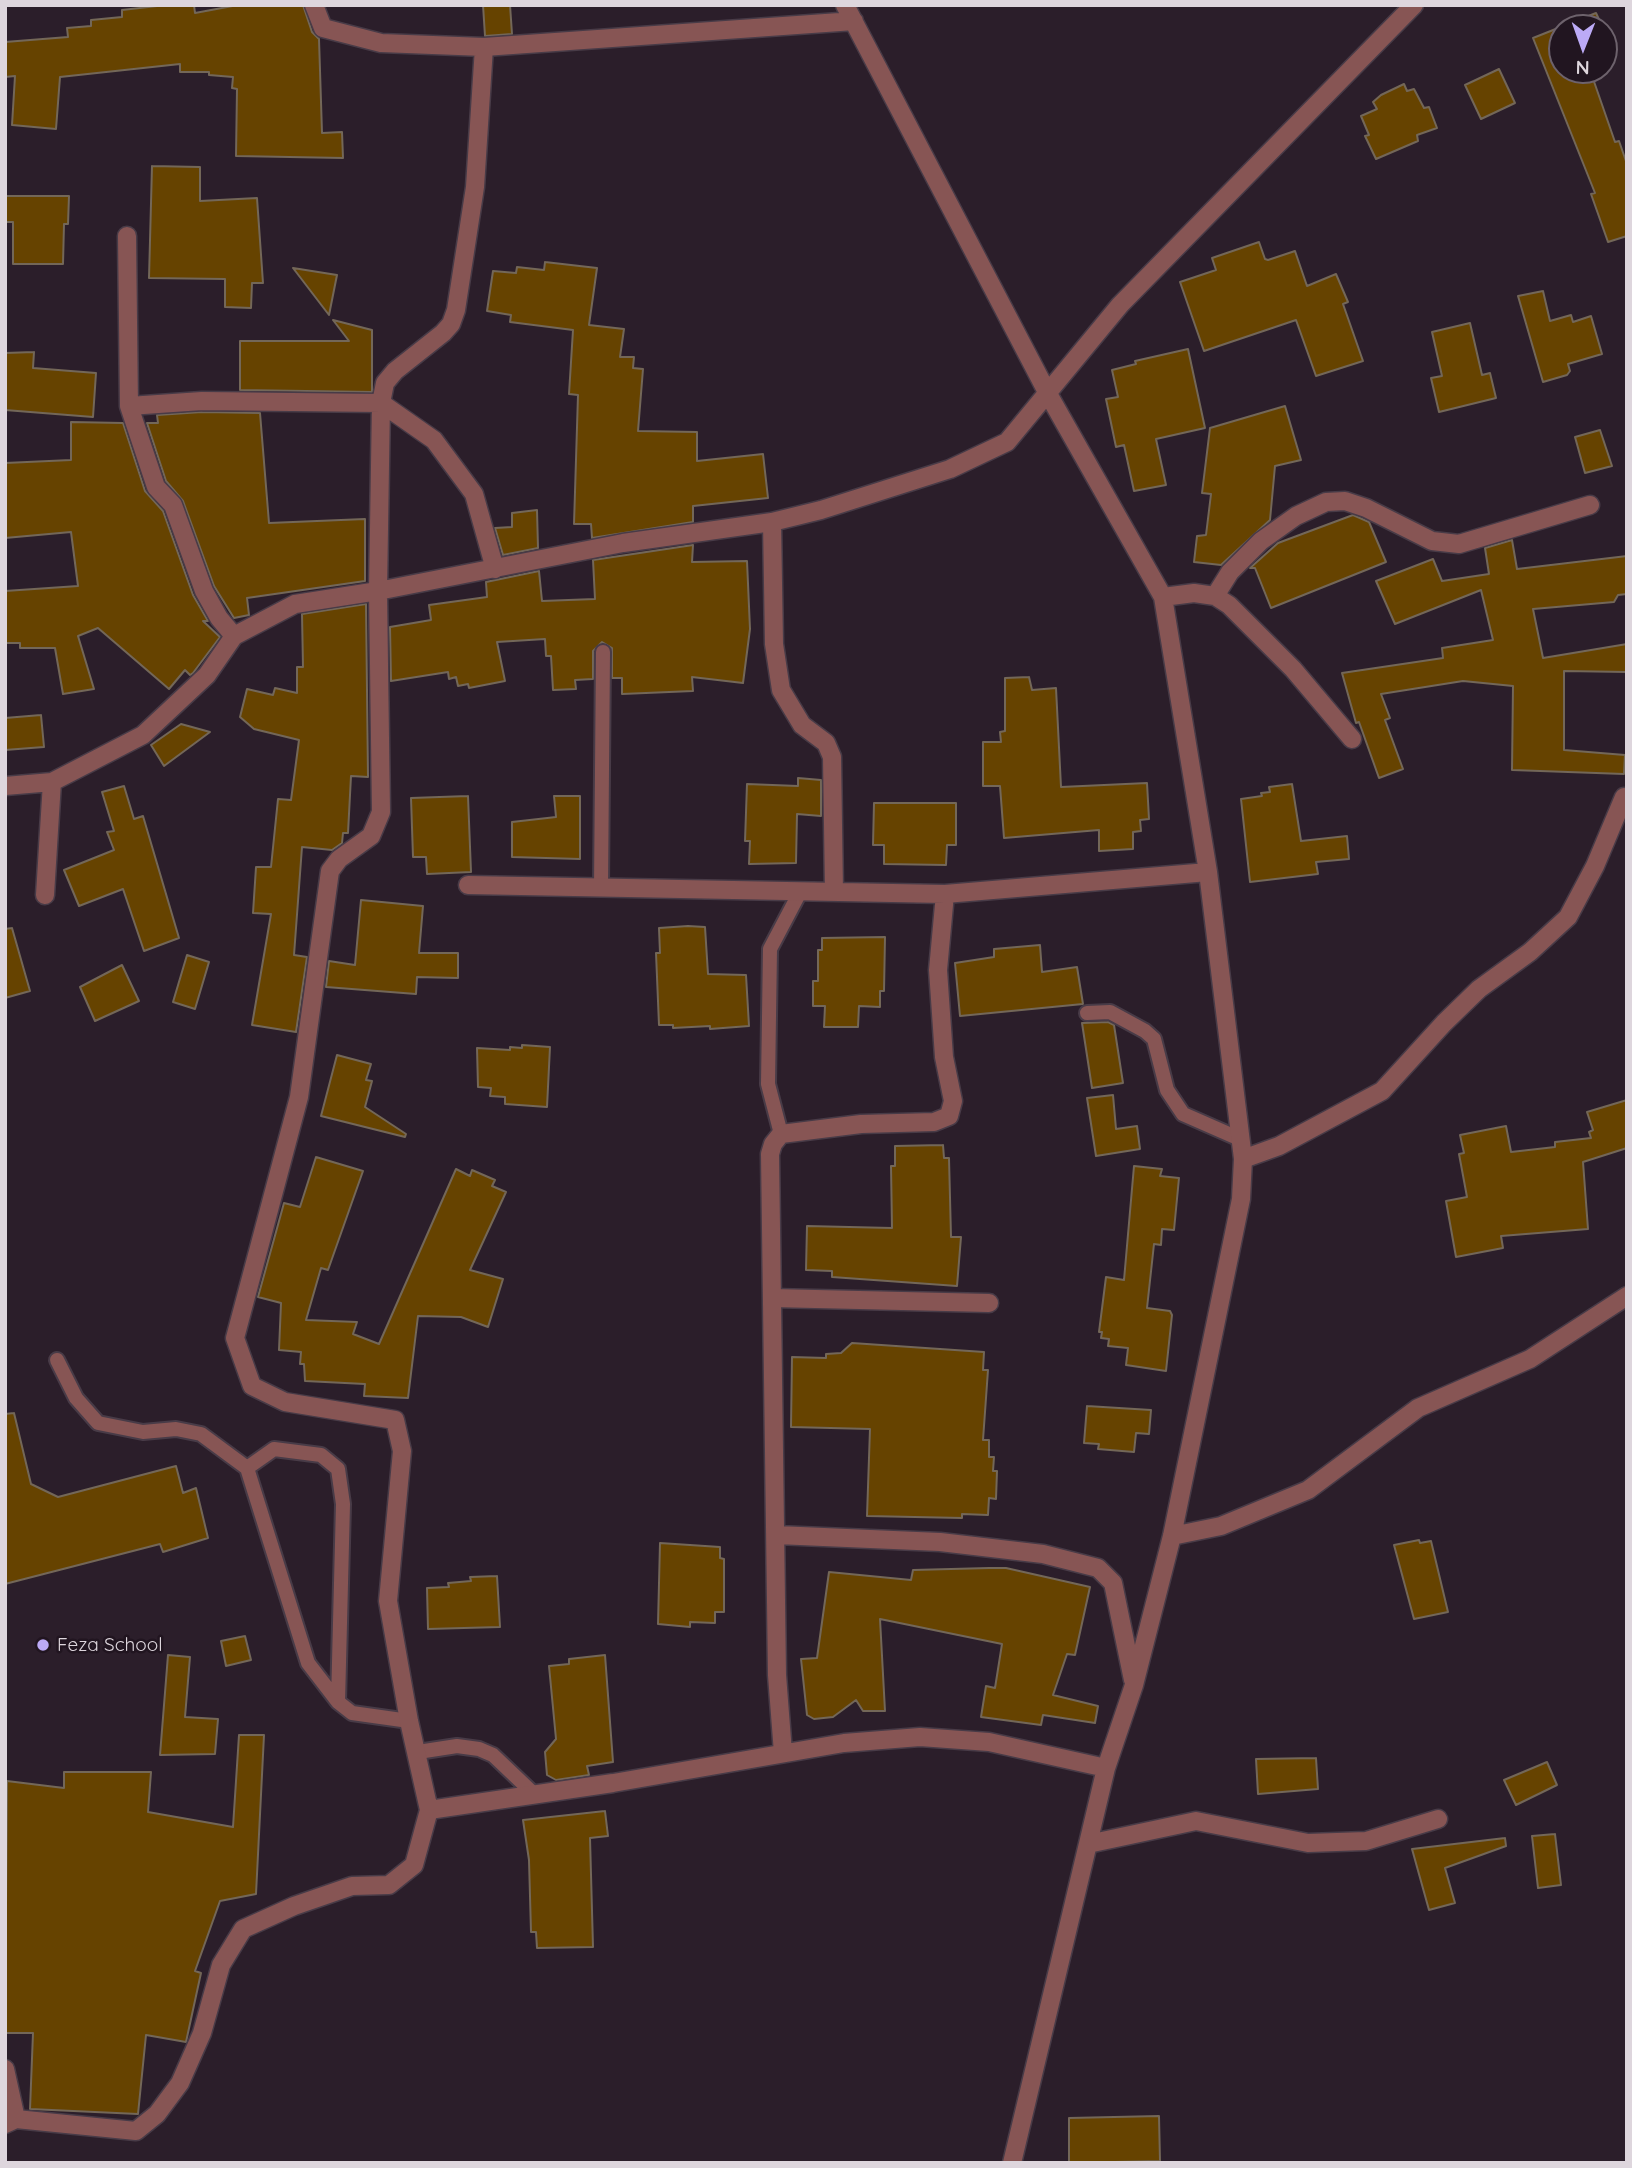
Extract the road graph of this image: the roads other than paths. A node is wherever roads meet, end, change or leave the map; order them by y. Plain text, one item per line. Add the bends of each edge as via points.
1 (314, 5) edge
2 (1414, 5) edge
3 (849, 13) edge
4 (484, 47) junction
5 (127, 236) dead end
6 (1047, 392) junction
7 (381, 403) junction
8 (130, 406) junction
9 (1590, 505) dead end
10 (772, 523) junction
11 (495, 569) junction
12 (378, 592) junction
13 (1215, 596) junction
14 (1163, 597) junction
15 (234, 636) junction
16 (603, 652) dead end
17 (1352, 739) dead end
18 (52, 782) junction
19 (5, 786) edge
20 (1624, 797) dead end
21 (1208, 873) junction
22 (468, 885) dead end
23 (601, 888) junction
24 (800, 892) junction
25 (834, 892) junction
26 (945, 894) junction
27 (46, 895) dead end
28 (1087, 1013) dead end
29 (781, 1135) junction
30 (1240, 1139) junction
31 (1242, 1159) junction
32 (1627, 1296) edge
33 (772, 1298) junction
34 (989, 1303) dead end
35 (57, 1360) dead end
36 (247, 1468) junction
37 (777, 1535) junction
38 (1172, 1536) junction
39 (1134, 1685) junction
40 (338, 1702) junction
41 (409, 1721) junction
42 (418, 1752) junction
43 (783, 1753) junction
44 (1106, 1768) junction
45 (536, 1795) junction
46 (429, 1810) junction
47 (1438, 1819) dead end
48 (1088, 1844) junction
49 (5, 2069) edge
50 (11, 2122) edge
51 (1012, 2163) edge

1 - 4 street via 323,28 369,40
2 - 6 street via 1120,305
3 - 4 street
3 - 6 street
4 - 7 street via 475,187 456,310 443,333 385,383
5 - 8 street
6 - 10 street via 1007,442 950,469
6 - 14 street
7 - 8 street via 202,401
7 - 11 street via 434,440 474,494
7 - 12 street
8 - 15 street via 156,487 173,505 204,591
9 - 13 street via 1459,544 1432,541 1345,501 1326,502 1261,541 1230,572
10 - 11 street via 622,543
10 - 25 street via 774,644 780,690 802,725 826,743 832,757
11 - 12 street
12 - 15 street via 295,604
12 - 41 street via 381,812 371,836 330,871 299,1097 235,1338 252,1386 285,1402 395,1420 402,1451 388,1601
13 - 14 street
13 - 17 street via 1293,669
14 - 21 street
15 - 18 street via 207,675 143,735
16 - 23 lane
18 - 19 street
18 - 27 street
20 - 31 street via 1568,917 1461,1006 1382,1091 1279,1146
21 - 26 street
21 - 30 street
22 - 23 street
23 - 24 street
24 - 25 street
24 - 29 lane via 770,950 768,1084
25 - 26 street
26 - 29 street via 938,970 944,1057 953,1101 949,1115 934,1122 861,1124
28 - 30 lane via 1110,1012 1146,1031 1154,1039 1167,1090 1184,1114
29 - 33 street via 770,1154
30 - 31 street
31 - 38 street via 1241,1199
32 - 38 street via 1530,1359 1418,1408 1308,1490 1221,1526
33 - 34 street
33 - 37 street
35 - 36 lane via 76,1398 98,1423 143,1432 176,1429 201,1434
36 - 40 lane via 308,1663
36 - 40 lane via 274,1449 321,1455 338,1469 343,1504
37 - 39 street via 940,1542 1043,1554 1098,1567 1114,1583
37 - 43 street via 776,1675
38 - 39 street
39 - 44 street
40 - 41 lane via 352,1713
41 - 42 street
42 - 45 lane via 457,1746 479,1749 493,1755
42 - 46 street
43 - 44 street via 844,1742 920,1737 989,1742
43 - 45 street
44 - 48 street
45 - 46 street
46 - 50 street via 414,1865 389,1885 352,1886 243,1929 221,1965 202,2033 180,2083 157,2114 136,2131
47 - 48 street via 1366,1841 1308,1843 1196,1821
48 - 51 street
49 - 50 street

